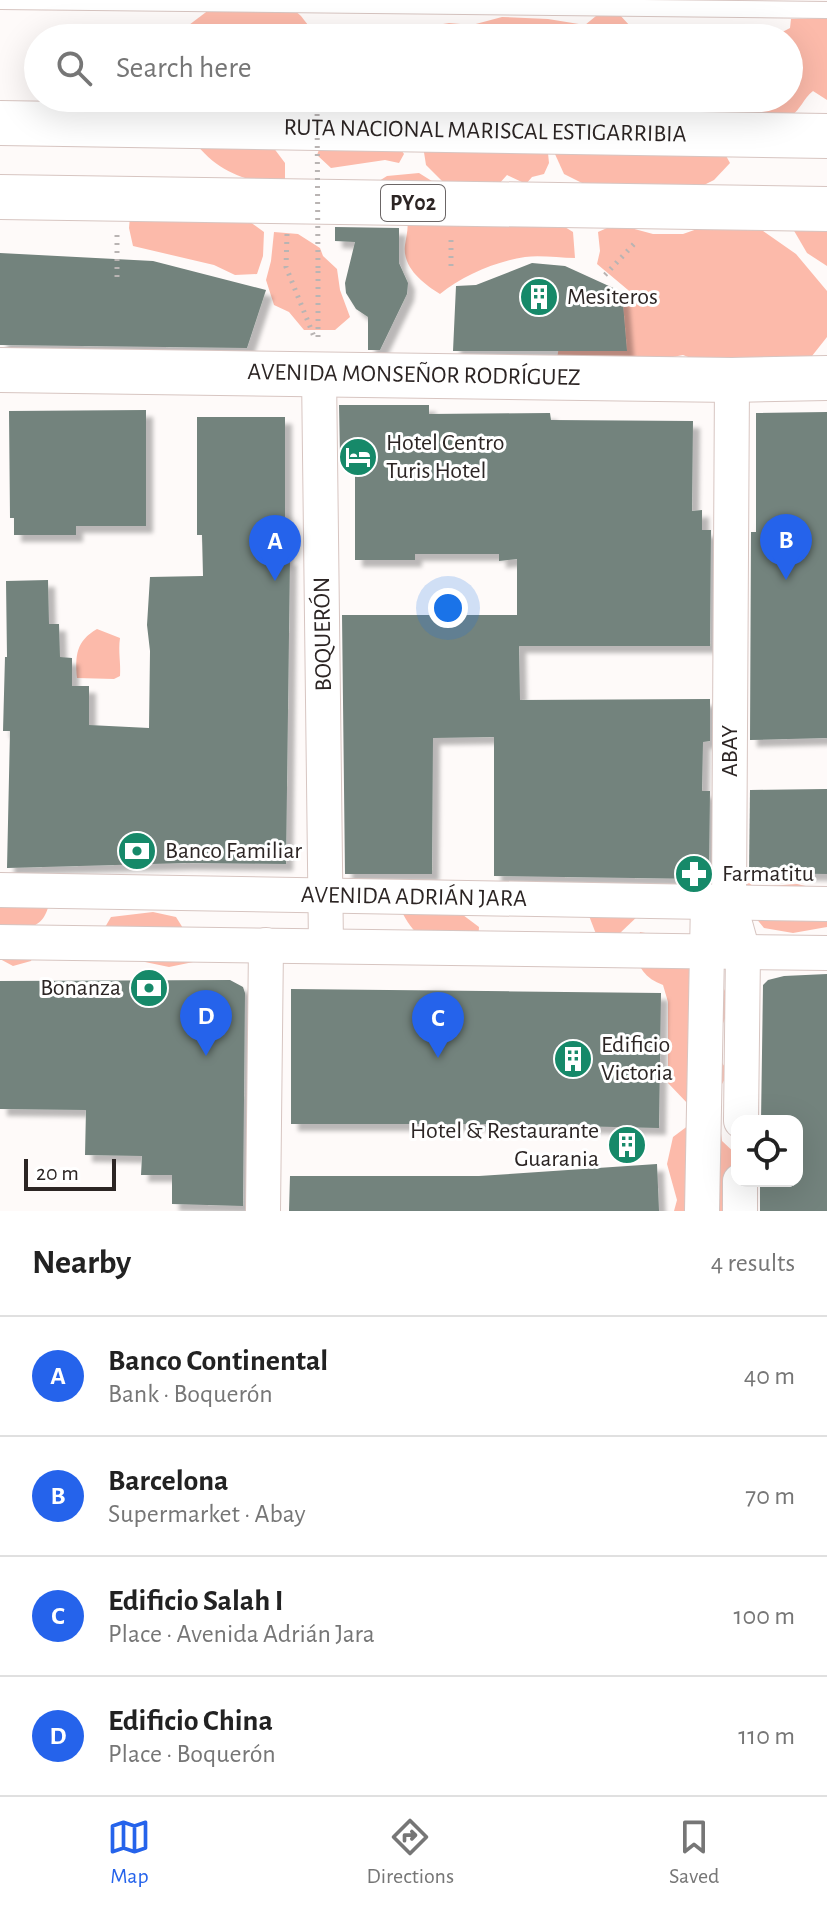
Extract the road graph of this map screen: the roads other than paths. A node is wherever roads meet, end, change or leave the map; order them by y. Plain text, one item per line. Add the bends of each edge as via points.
1 (0, 1) edge
2 (827, 10) edge
3 (0, 123) edge
4 (827, 136) edge
5 (0, 197) edge
6 (827, 209) edge
7 (0, 370) edge
8 (319, 373) junction
9 (827, 378) edge
10 (732, 380) junction
11 (0, 890) edge
12 (327, 896) junction
13 (718, 902) junction
14 (827, 904) edge
15 (0, 942) edge
16 (266, 945) junction
17 (326, 946) junction
18 (707, 952) junction
19 (743, 952) junction
20 (827, 953) edge
21 (741, 1115) edge
22 (740, 1187) edge
23 (263, 1211) edge
24 (702, 1211) edge
25 (740, 1211) edge

1 - 2 lane
3 - 4 main road, RUTA NACIONAL MARISCAL ESTIGARRIBIA
5 - 6 main road, PY02
7 - 8 main road, AVENIDA MONSEÑOR RODRÍGUEZ
8 - 10 main road, AVENIDA MONSEÑOR RODRÍGUEZ
8 - 12 street, BOQUERÓN
9 - 10 main road, AVENIDA MONSEÑOR RODRÍGUEZ
10 - 13 street, ABAY
11 - 12 street, AVENIDA ADRIÁN JARA
12 - 13 street, AVENIDA ADRIÁN JARA
12 - 17 street, BOQUERÓN
13 - 14 street, AVENIDA ADRIÁN JARA
13 - 18 street, ABAY
13 - 19 street, ABAY
15 - 16 street, AVENIDA ADRIÁN JARA
16 - 17 street, AVENIDA ADRIÁN JARA
16 - 23 street
17 - 18 street, AVENIDA ADRIÁN JARA
18 - 19 street, AVENIDA ADRIÁN JARA
18 - 24 street, ABAY
19 - 20 street, AVENIDA ADRIÁN JARA
19 - 21 street, ABAY
22 - 25 street

